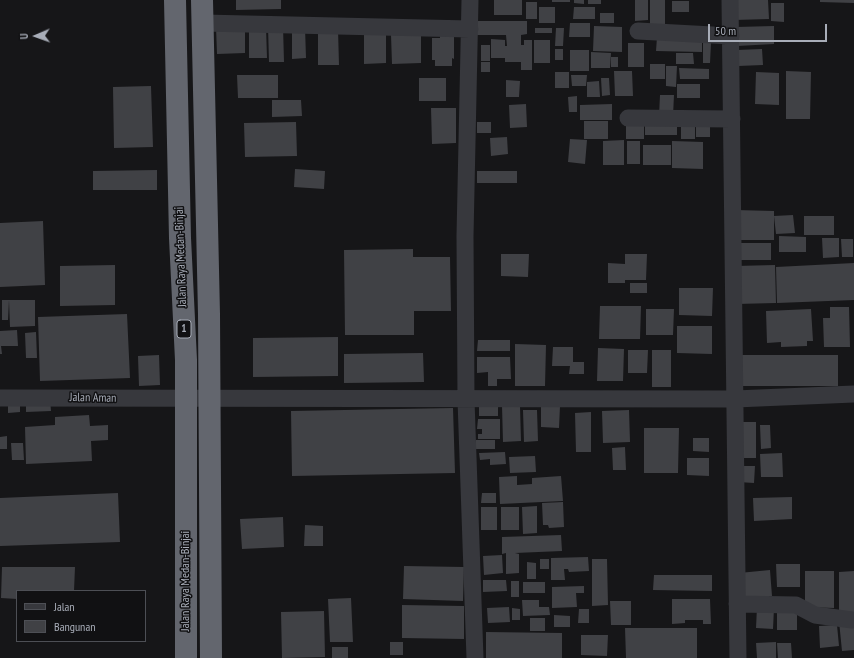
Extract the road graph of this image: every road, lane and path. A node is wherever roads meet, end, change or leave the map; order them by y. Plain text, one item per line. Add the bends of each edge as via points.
1 (175, 0) edge
2 (202, 0) edge
3 (470, 0) edge
4 (730, 0) edge
5 (203, 23) junction
6 (470, 29) junction
7 (638, 31) dead end
8 (731, 36) junction
9 (628, 118) dead end
10 (732, 119) junction
11 (854, 394) edge
12 (0, 398) edge
13 (185, 399) junction
14 (210, 399) junction
15 (735, 399) junction
16 (466, 400) junction
17 (737, 604) junction
18 (852, 620) dead end
19 (186, 658) edge
20 (211, 658) edge
21 (475, 658) edge
22 (738, 658) edge

1 - 13 highway, Jalan Raya Medan-Binjai / 1
2 - 5 highway, Jalan Raya Medan-Binjai
3 - 6 street
4 - 8 street
5 - 6 street
5 - 14 highway, Jalan Raya Medan-Binjai
6 - 16 street via 465,236
7 - 8 street
8 - 10 street
9 - 10 street
10 - 15 street
11 - 15 street, Jalan Aman
12 - 13 street, Jalan Aman
13 - 14 street, Jalan Aman
13 - 19 highway, Jalan Raya Medan-Binjai / 1
14 - 16 street, Jalan Aman
14 - 20 highway, Jalan Raya Medan-Binjai
15 - 16 street, Jalan Aman
15 - 17 street
16 - 21 street
17 - 18 street via 796,605 815,615
17 - 22 street

